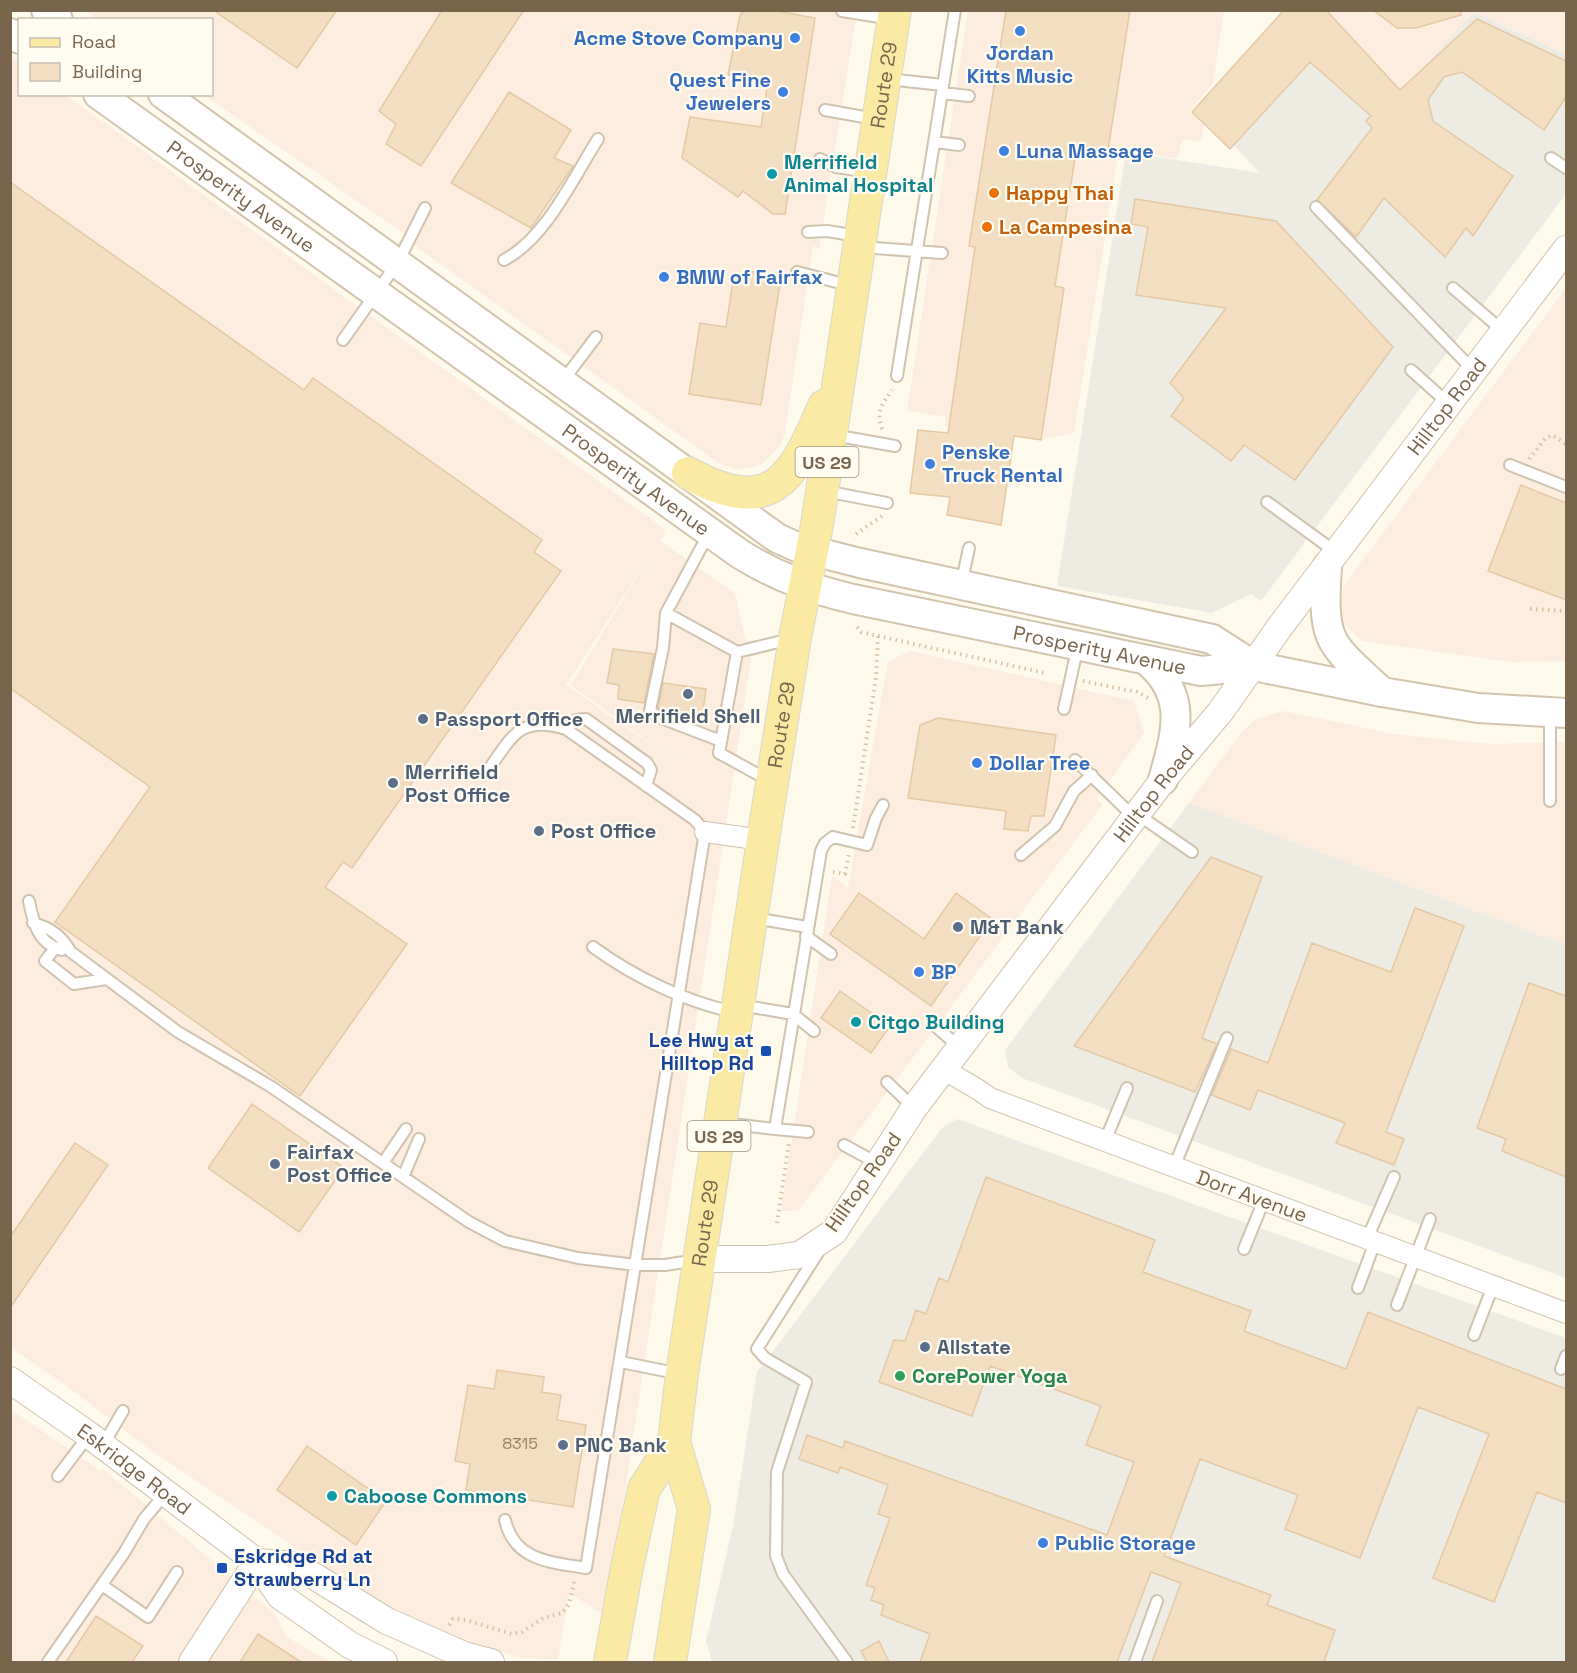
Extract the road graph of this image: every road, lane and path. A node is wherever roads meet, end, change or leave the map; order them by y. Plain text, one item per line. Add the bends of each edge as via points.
1 (955, 10) edge
2 (842, 11) edge
3 (894, 15) edge
4 (884, 79) junction
5 (942, 89) junction
6 (101, 96) edge
7 (166, 96) edge
8 (969, 96) dead end
9 (825, 110) dead end
10 (877, 119) junction
11 (598, 139) dead end
12 (935, 142) junction
13 (959, 145) dead end
14 (1551, 158) dead end
15 (820, 159) dead end
16 (1566, 168) edge
17 (869, 172) junction
18 (1316, 207) dead end
19 (425, 208) dead end
20 (808, 232) dead end
21 (858, 242) junction
22 (1566, 249) edge
23 (916, 250) junction
24 (942, 253) dead end
25 (504, 260) dead end
26 (398, 262) junction
27 (797, 272) dead end
28 (852, 286) junction
29 (1454, 288) dead end
30 (376, 293) junction
31 (1503, 332) junction
32 (596, 337) dead end
33 (343, 339) dead end
34 (1411, 370) dead end
35 (1474, 371) junction
36 (839, 372) junction
37 (897, 375) joint
38 (562, 382) junction
39 (1449, 404) junction
40 (831, 434) junction
41 (883, 444) junction
42 (1566, 444) edge
43 (895, 446) dead end
44 (1510, 465) dead end
45 (1521, 470) junction
46 (688, 473) junction
47 (1566, 488) edge
48 (822, 491) junction
49 (1267, 502) dead end
50 (886, 509) joint
51 (710, 532) junction
52 (856, 534) dead end
53 (969, 548) dead end
54 (812, 552) junction
55 (1332, 560) junction
56 (961, 585) junction
57 (805, 588) junction
58 (1530, 609) dead end
59 (1566, 611) edge
60 (666, 613) junction
61 (850, 616) dead end
62 (878, 636) junction
63 (795, 638) junction
64 (1078, 645) junction
65 (737, 651) junction
66 (1146, 660) junction
67 (1254, 666) junction
68 (1045, 673) dead end
69 (1082, 681) dead end
70 (1382, 692) junction
71 (1155, 708) dead end
72 (1064, 709) dead end
73 (1558, 713) edge
74 (566, 729) junction
75 (721, 741) junction
76 (1075, 760) dead end
77 (486, 773) dead end
78 (1092, 775) junction
79 (1163, 780) junction
80 (772, 782) junction
81 (646, 786) junction
82 (1550, 801) dead end
83 (883, 805) dead end
84 (1135, 816) junction
85 (705, 832) junction
86 (763, 840) junction
87 (851, 840) junction
88 (1192, 852) dead end
89 (1021, 855) dead end
90 (29, 901) dead end
91 (750, 918) junction
92 (33, 923) junction
93 (806, 931) junction
94 (593, 947) dead end
95 (55, 948) junction
96 (71, 952) junction
97 (831, 954) dead end
98 (106, 979) junction
99 (679, 993) junction
100 (736, 1009) junction
101 (794, 1014) junction
102 (933, 1024) dead end
103 (814, 1031) dead end
104 (1227, 1038) dead end
105 (959, 1047) junction
106 (943, 1068) junction
107 (887, 1082) dead end
108 (1127, 1088) dead end
109 (914, 1107) junction
110 (720, 1122) junction
111 (406, 1129) dead end
112 (775, 1129) junction
113 (808, 1132) dead end
114 (419, 1139) dead end
115 (1105, 1141) junction
116 (844, 1145) dead end
117 (383, 1163) junction
118 (878, 1163) junction
119 (1174, 1167) junction
120 (403, 1177) junction
121 (1394, 1177) dead end
122 (1264, 1200) junction
123 (1430, 1219) dead end
124 (834, 1232) junction
125 (1371, 1240) junction
126 (1244, 1249) dead end
127 (1415, 1257) junction
128 (700, 1259) junction
129 (636, 1265) junction
130 (1493, 1286) junction
131 (1358, 1288) dead end
132 (1397, 1305) dead end
133 (1566, 1313) edge
134 (1474, 1335) dead end
135 (1566, 1356) edge
136 (621, 1362) junction
137 (1561, 1369) dead end
138 (682, 1374) junction
139 (10, 1380) edge
140 (123, 1411) dead end
141 (96, 1440) junction
142 (674, 1442) junction
143 (58, 1476) dead end
144 (165, 1493) junction
145 (505, 1520) dead end
146 (257, 1562) junction
147 (582, 1567) junction
148 (177, 1572) dead end
149 (102, 1585) junction
150 (1157, 1602) dead end
151 (448, 1625) dead end
152 (48, 1662) edge
153 (192, 1662) edge
154 (384, 1662) edge
155 (491, 1662) edge
156 (610, 1662) edge
157 (670, 1662) edge
158 (847, 1662) edge
159 (1135, 1662) edge

1 - 5 lane
2 - 3 lane
3 - 4 main road, Route 29 / US 29
4 - 5 lane
4 - 10 main road, Route 29 / US 29
5 - 8 lane
5 - 12 lane
6 - 30 main road, Prosperity Avenue
7 - 26 main road, Prosperity Avenue
9 - 10 lane
10 - 17 main road, Route 29 / US 29
11 - 25 lane via 536,237
12 - 13 lane
12 - 23 lane
14 - 16 lane
15 - 17 lane via 836,167
17 - 21 main road, Route 29 / US 29
18 - 35 lane
19 - 26 lane
20 - 21 lane via 827,231
21 - 23 lane
21 - 28 main road, Route 29 / US 29
22 - 31 street, Hilltop Road
23 - 24 lane
23 - 37 lane
26 - 30 lane
26 - 38 main road, Prosperity Avenue
27 - 28 lane
28 - 36 main road, Route 29 / US 29
29 - 31 lane
30 - 33 lane
30 - 51 main road, Prosperity Avenue
31 - 35 street, Hilltop Road
32 - 38 lane
34 - 39 lane
35 - 39 street, Hilltop Road
36 - 40 main road, Route 29 / US 29
36 - 46 main road via 803,453 776,485 750,493 728,491
37 - 41 path via 879,412
38 - 46 main road, Prosperity Avenue
39 - 55 street, Hilltop Road
40 - 41 lane
40 - 48 main road, Route 29 / US 29
41 - 43 lane
42 - 45 path via 1552,435 1545,438
44 - 45 lane
45 - 47 lane
46 - 54 main road, Prosperity Avenue via 777,538
48 - 50 lane
48 - 54 main road, Route 29 / US 29
49 - 55 lane
50 - 52 path
51 - 57 main road, Prosperity Avenue via 768,572
51 - 60 lane
53 - 56 lane
54 - 56 main road, Prosperity Avenue
54 - 57 main road, Route 29 / US 29
55 - 67 street, Hilltop Road
55 - 70 main road via 1325,613 1328,635 1345,658
56 - 67 main road, Prosperity Avenue via 1212,639
57 - 63 main road, Route 29 / US 29
57 - 64 main road, Prosperity Avenue
58 - 59 path
60 - 65 lane
60 - 75 lane via 651,710 656,716
61 - 62 path via 861,632
62 - 68 path
62 - 87 path via 876,677
63 - 65 lane
63 - 80 main road, Route 29 / US 29
64 - 66 main road, Prosperity Avenue
64 - 72 lane
65 - 75 lane
66 - 67 main road, Prosperity Avenue via 1201,671
66 - 79 main road via 1166,680 1175,701 1175,730
67 - 70 main road, Prosperity Avenue
67 - 79 street, Hilltop Road
69 - 71 path via 1137,692
70 - 73 main road, Prosperity Avenue via 1479,708
73 - 82 lane
74 - 77 lane via 533,723 517,730
74 - 81 lane
74 - 81 lane via 576,720 586,718 648,763 651,770
75 - 80 lane via 719,753
76 - 78 lane
78 - 84 lane
78 - 89 lane via 1074,791 1055,826
79 - 84 street, Hilltop Road
80 - 86 main road, Route 29 / US 29
81 - 85 lane via 695,820
83 - 87 lane via 867,845
84 - 88 lane
84 - 105 street, Hilltop Road
85 - 86 street
85 - 99 lane
86 - 91 main road, Route 29 / US 29
87 - 93 lane via 833,837 825,843
90 - 92 lane
91 - 93 lane
91 - 100 main road, Route 29 / US 29
92 - 95 lane via 40,936
92 - 96 lane via 48,927
93 - 97 lane
93 - 101 lane
94 - 99 lane via 635,974
95 - 96 lane
95 - 98 lane via 45,961 74,984
96 - 98 lane
98 - 117 lane via 178,1032 270,1086
99 - 100 lane via 702,1005
99 - 129 lane
100 - 101 lane
100 - 110 main road, Route 29 / US 29
101 - 103 lane
101 - 112 lane
102 - 105 lane
104 - 119 lane
105 - 106 street, Hilltop Road
106 - 109 street, Hilltop Road
106 - 115 street, Dorr Avenue via 990,1098
107 - 109 lane
108 - 115 lane
109 - 118 street, Hilltop Road
110 - 112 lane
110 - 128 main road, Route 29 / US 29
111 - 117 lane
112 - 113 lane
114 - 120 lane
115 - 119 street, Dorr Avenue
116 - 118 lane
117 - 120 lane
118 - 124 street, Hilltop Road
119 - 122 street, Dorr Avenue
120 - 129 lane via 469,1222 505,1241 567,1256
121 - 125 lane
122 - 125 street, Dorr Avenue
122 - 126 lane
123 - 127 lane
124 - 128 street, Hilltop Road via 799,1255
124 - 158 lane via 805,1270 757,1349 806,1383 777,1472 776,1556 783,1575
125 - 127 street, Dorr Avenue
125 - 131 lane
127 - 130 street, Dorr Avenue
127 - 132 lane
128 - 129 lane
128 - 138 main road, Route 29 / US 29
129 - 136 lane
130 - 133 street, Dorr Avenue
130 - 134 lane
135 - 137 lane
136 - 138 lane
136 - 147 lane
138 - 142 main road, Route 29 / US 29
139 - 141 street, Eskridge Road
140 - 141 lane
141 - 143 lane
141 - 144 street, Eskridge Road
142 - 156 main road, Route 29 / US 29 via 644,1489
142 - 157 main road, Route 29 / US 29 via 694,1509
144 - 146 street, Eskridge Road
144 - 149 lane
145 - 147 lane via 509,1538 535,1559
146 - 153 street
146 - 154 street, Eskridge Road via 280,1596 350,1645
146 - 155 street via 296,1565 387,1621 465,1655
147 - 151 path via 562,1613 543,1618 522,1632 512,1634 459,1619
148 - 149 lane via 148,1617
149 - 152 lane
150 - 159 lane

